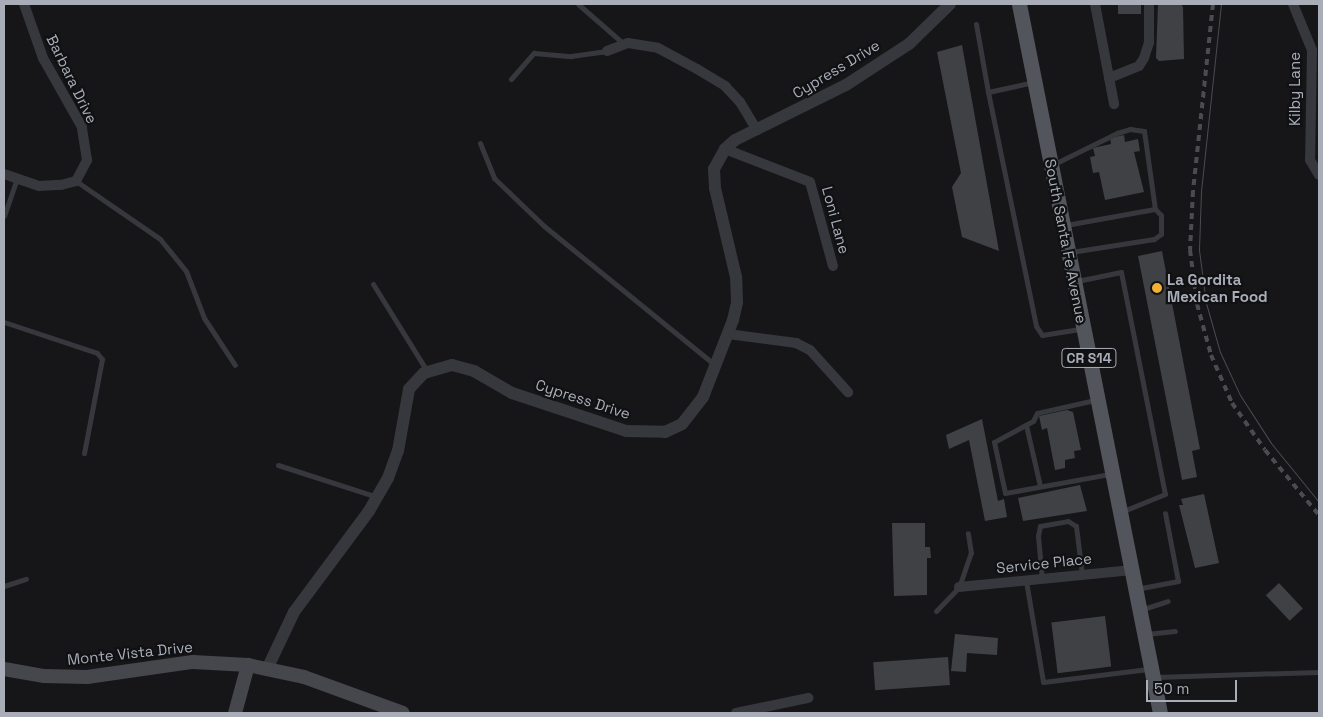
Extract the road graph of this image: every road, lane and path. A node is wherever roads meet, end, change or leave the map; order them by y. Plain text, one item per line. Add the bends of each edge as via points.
1 (24, 4) edge
2 (578, 4) edge
3 (950, 4) edge
4 (1019, 4) edge
5 (1095, 4) edge
6 (1149, 4) edge
7 (1293, 4) edge
8 (976, 24) dead end
9 (624, 44) junction
10 (607, 52) joint
11 (1109, 78) junction
12 (511, 79) dead end
13 (1034, 82) junction
14 (988, 92) junction
15 (1114, 104) dead end
16 (757, 130) junction
17 (480, 143) dead end
18 (725, 149) junction
19 (1051, 166) junction
20 (4, 174) edge
21 (1319, 175) edge
22 (17, 179) junction
23 (76, 181) junction
24 (1155, 209) junction
25 (4, 216) edge
26 (1063, 225) junction
27 (1068, 252) junction
28 (833, 266) dead end
29 (1074, 282) junction
30 (373, 284) dead end
31 (4, 322) edge
32 (1083, 328) junction
33 (728, 334) junction
34 (235, 365) dead end
35 (715, 366) junction
36 (427, 371) junction
37 (848, 392) dead end
38 (1098, 400) junction
39 (1026, 425) junction
40 (84, 453) dead end
41 (278, 465) dead end
42 (1113, 474) junction
43 (1040, 486) junction
44 (377, 497) junction
45 (1120, 512) junction
46 (1165, 514) dead end
47 (968, 533) dead end
48 (1132, 570) junction
49 (1082, 575) junction
50 (1042, 578) junction
51 (26, 579) dead end
52 (1026, 580) junction
53 (4, 586) edge
54 (959, 587) junction
55 (1136, 589) junction
56 (1168, 601) dead end
57 (936, 610) dead end
58 (1140, 610) junction
59 (1175, 631) dead end
60 (1144, 634) junction
61 (248, 664) junction
62 (268, 667) junction
63 (4, 670) edge
64 (1319, 672) edge
65 (1152, 673) junction
66 (808, 698) dead end
67 (235, 713) edge
68 (403, 713) edge
69 (736, 713) edge
70 (1160, 713) edge

1 - 23 street, Barbara Drive via 43,58 82,127 87,160
2 - 9 lane
3 - 16 street, Cypress Drive via 916,38 825,98
4 - 13 main road, South Santa Fe Avenue / CR S14
5 - 11 street
6 - 11 street via 1149,43 1144,58 1139,66
7 - 21 street, Kilby Lane via 1312,50 1310,160
8 - 14 lane
9 - 10 street
9 - 16 street via 658,48 711,78 740,102
10 - 12 lane via 571,56 534,53
11 - 15 street
13 - 14 lane
13 - 19 main road, South Santa Fe Avenue / CR S14
14 - 32 lane via 1036,326 1042,335
16 - 18 street, Cypress Drive
17 - 35 lane via 494,178 544,226
18 - 28 street, Loni Lane via 810,182
18 - 33 street, Cypress Drive via 714,169 714,188 736,277 737,302
19 - 24 lane via 1130,129 1144,131
19 - 26 main road, South Santa Fe Avenue / CR S14
20 - 22 street
22 - 23 street via 39,186
22 - 25 lane
23 - 34 lane via 160,239 186,271 204,318
24 - 26 lane
24 - 27 lane via 1161,215 1161,234 1154,239
26 - 27 main road, South Santa Fe Avenue / CR S14
27 - 29 main road, South Santa Fe Avenue / CR S14
29 - 32 main road, South Santa Fe Avenue / CR S14
29 - 45 lane via 1121,272 1125,291 1165,494
30 - 36 lane
31 - 40 lane via 97,353 102,359
32 - 38 main road, South Santa Fe Avenue / CR S14
33 - 35 street, Cypress Drive
33 - 37 street via 796,343 810,350
35 - 36 street, Cypress Drive via 703,397 682,424 665,432 643,434 512,394 474,371 452,365
36 - 44 street via 409,389 398,451
38 - 39 lane via 1037,412 1033,421
38 - 42 main road, South Santa Fe Avenue / CR S14
39 - 43 lane
39 - 43 lane via 994,442 1005,493
41 - 44 lane
42 - 43 lane
42 - 45 main road, South Santa Fe Avenue / CR S14
44 - 62 street via 294,612
45 - 48 main road, South Santa Fe Avenue / CR S14
46 - 55 lane via 1178,580
47 - 54 lane via 971,553
48 - 49 street, Service Place
48 - 55 main road, South Santa Fe Avenue / CR S14
49 - 50 street, Service Place
49 - 50 lane via 1076,526 1068,521 1040,526
50 - 52 street, Service Place
51 - 53 lane
52 - 54 street, Service Place
52 - 65 lane via 1042,682
54 - 57 lane
55 - 58 main road, South Santa Fe Avenue / CR S14
56 - 58 lane
58 - 60 main road, South Santa Fe Avenue / CR S14
59 - 60 lane
60 - 65 main road, South Santa Fe Avenue / CR S14
61 - 62 main road, Monte Vista Drive
61 - 63 main road, Monte Vista Drive via 193,662 87,677 44,676
61 - 67 main road
62 - 68 main road, Monte Vista Drive
64 - 65 lane
65 - 70 main road, South Santa Fe Avenue / CR S14
66 - 69 street

